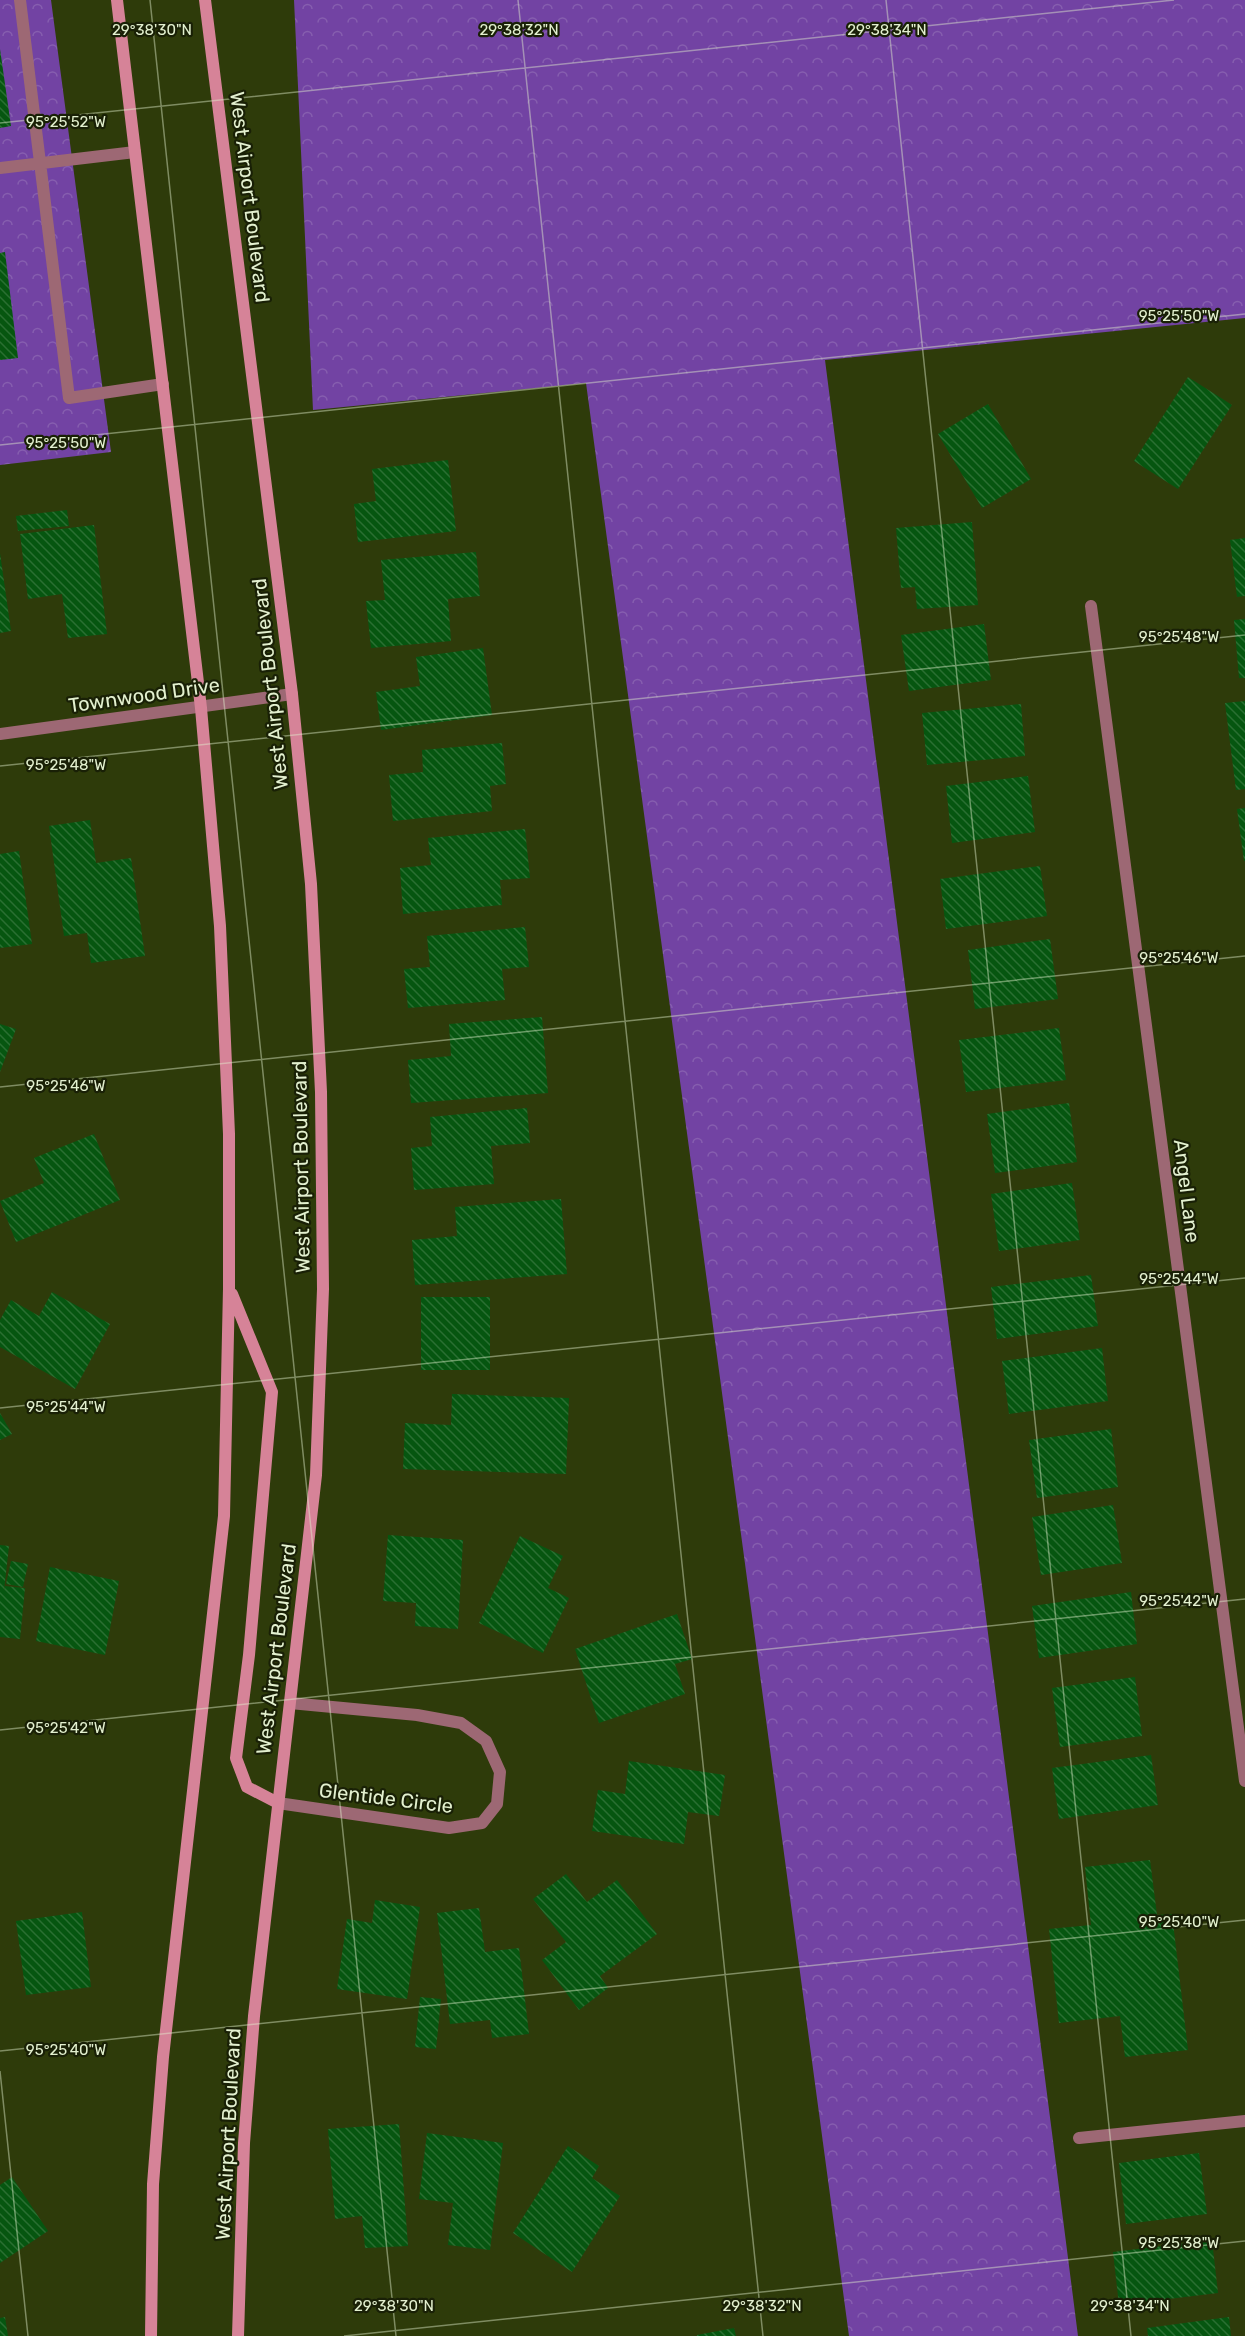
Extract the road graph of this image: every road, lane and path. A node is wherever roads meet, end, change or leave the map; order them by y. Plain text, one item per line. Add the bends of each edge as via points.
1 (20, 0) edge
2 (117, 0) edge
3 (206, 0) edge
4 (135, 152) junction
5 (40, 163) junction
6 (0, 168) edge
7 (163, 384) junction
8 (1091, 606) dead end
9 (292, 694) junction
10 (201, 708) junction
11 (0, 734) edge
12 (229, 1288) junction
13 (290, 1703) junction
14 (1245, 1781) edge
15 (278, 1803) junction
16 (1245, 2121) edge
17 (1079, 2138) dead end
18 (151, 2336) edge
19 (238, 2336) edge

1 - 5 street
2 - 4 main road
3 - 9 main road, West Airport Boulevard
4 - 5 street
4 - 7 main road
5 - 6 street
5 - 7 street via 69,398
7 - 10 main road
8 - 14 street, Angel Lane
9 - 10 street, Townwood Drive
9 - 13 main road, West Airport Boulevard via 311,884 321,1092 323,1289 316,1475
10 - 11 street, Townwood Drive
10 - 12 main road via 220,937 229,1134
12 - 15 main road via 272,1392 236,1758 247,1787
12 - 18 main road via 224,1516 163,2057 153,2184
13 - 15 main road, West Airport Boulevard
13 - 15 street, Glentide Circle via 461,1723 486,1741 500,1772 498,1804 482,1823 449,1828
15 - 19 main road, West Airport Boulevard via 244,2143
16 - 17 street

